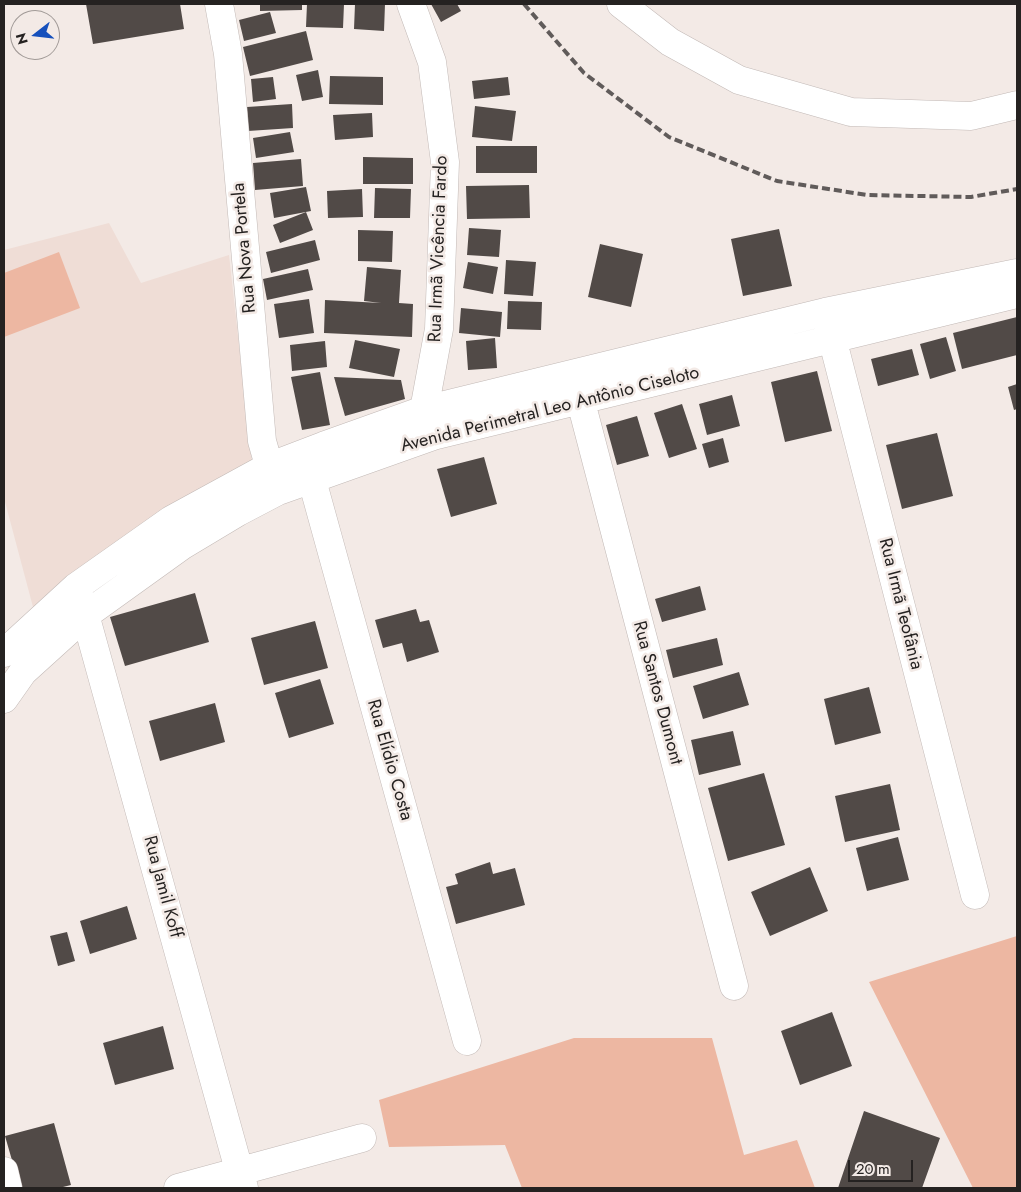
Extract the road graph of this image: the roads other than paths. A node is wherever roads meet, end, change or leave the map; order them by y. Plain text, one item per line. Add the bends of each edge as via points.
1 (219, 4) edge
2 (411, 4) edge
3 (621, 4) edge
4 (1017, 105) edge
5 (1016, 280) edge
6 (825, 312) junction
7 (832, 340) junction
8 (573, 373) junction
9 (580, 400) junction
10 (424, 410) junction
11 (433, 436) junction
12 (308, 465) junction
13 (273, 479) junction
14 (76, 587) junction
15 (87, 614) junction
16 (4, 653) edge
17 (4, 699) edge
18 (975, 895) dead end
19 (734, 986) dead end
20 (467, 1041) dead end
21 (362, 1138) dead end
22 (4, 1171) edge
23 (242, 1180) edge
24 (8, 1188) edge
25 (178, 1188) edge

1 - 13 street, Rua Nova Portela via 228,54 262,441
2 - 10 street, Rua Irmã Vicência Fardo via 432,62 445,162 439,329
3 - 4 street via 670,42 739,80 851,112 971,116
5 - 6 street, Avenida Perimetral Leo Antônio Ciseloto
5 - 7 street, Avenida Perimetral Leo Antônio Ciseloto
6 - 7 street, Rua Irmã Teofânia
6 - 8 street, Avenida Perimetral Leo Antônio Ciseloto
7 - 9 street, Avenida Perimetral Leo Antônio Ciseloto
7 - 18 street, Rua Irmã Teofânia
8 - 9 street, Rua Santos Dumont
8 - 10 street, Avenida Perimetral Leo Antônio Ciseloto
9 - 11 street, Avenida Perimetral Leo Antônio Ciseloto
9 - 19 street, Rua Santos Dumont
10 - 11 street, Rua Irmã Vicência Fardo
10 - 12 street, Avenida Perimetral Leo Antônio Ciseloto
11 - 12 street, Avenida Perimetral Leo Antônio Ciseloto
12 - 13 street, Avenida Perimetral Leo Antônio Ciseloto
12 - 20 street, Rua Elídio Costa
13 - 14 street, Avenida Perimetral Leo Antônio Ciseloto via 171,520
13 - 15 street, Avenida Perimetral Leo Antônio Ciseloto via 238,512 183,545
14 - 15 street, Rua Jamil Koff
14 - 16 street, Avenida Perimetral Leo Antônio Ciseloto
15 - 17 street, Avenida Perimetral Leo Antônio Ciseloto via 23,672
15 - 23 street, Rua Jamil Koff
21 - 23 street
22 - 24 street
23 - 25 street

